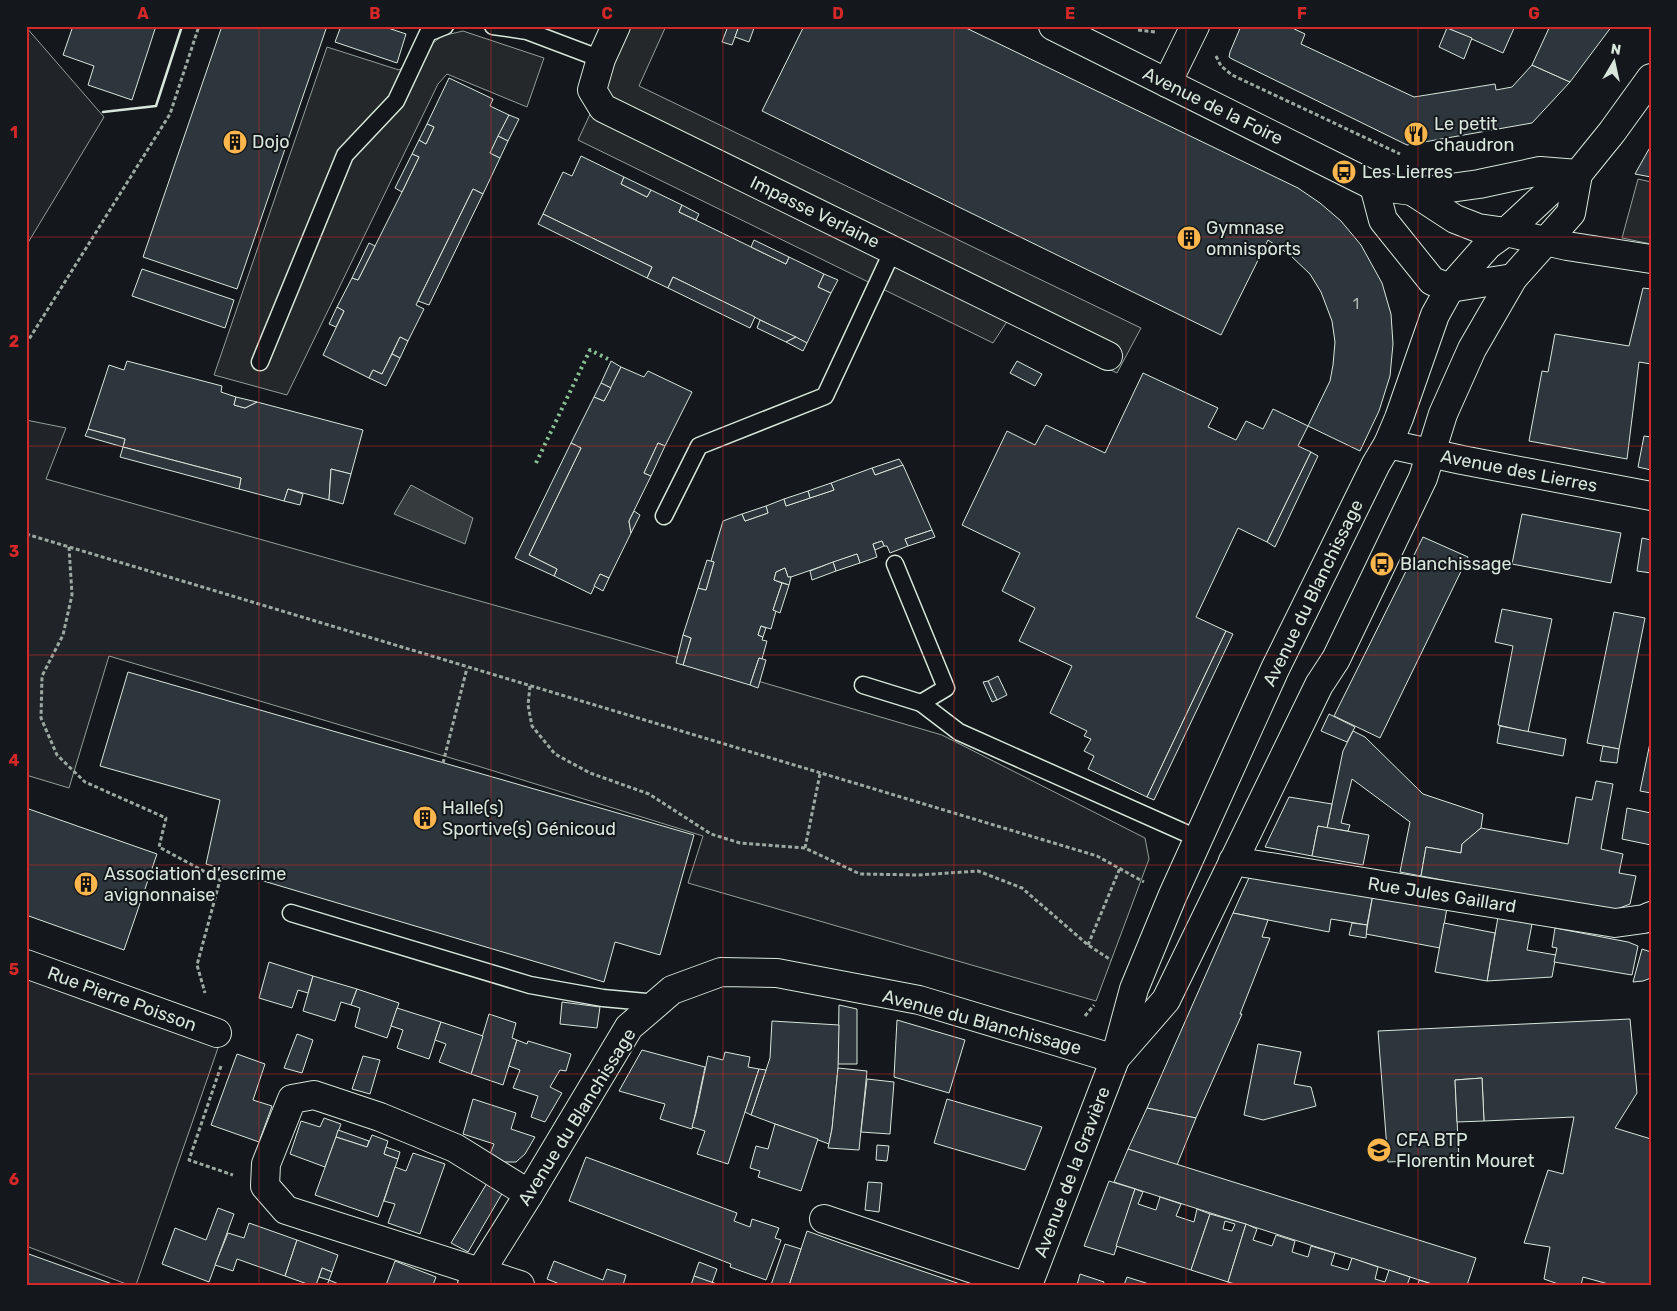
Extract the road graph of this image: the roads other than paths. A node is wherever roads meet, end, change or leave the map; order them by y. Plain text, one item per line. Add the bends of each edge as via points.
1 (445, 26) edge
2 (492, 26) edge
3 (616, 26) edge
4 (1053, 26) edge
5 (1195, 26) edge
6 (528, 28) edge
7 (601, 59) junction
8 (1651, 78) edge
9 (1167, 84) junction
10 (1578, 174) junction
11 (1374, 186) junction
12 (1412, 191) junction
13 (1506, 232) junction
14 (1545, 241) junction
15 (893, 250) junction
16 (1651, 259) edge
17 (1513, 278) junction
18 (1450, 288) junction
19 (1108, 356) dead end
20 (260, 362) dead end
21 (1388, 444) junction
22 (1431, 453) junction
23 (1651, 496) edge
24 (664, 516) dead end
25 (895, 564) dead end
26 (863, 685) dead end
27 (921, 703) junction
28 (1198, 838) junction
29 (1233, 861) junction
30 (291, 912) dead end
31 (1651, 916) edge
32 (26, 964) edge
33 (657, 1003) junction
34 (218, 1033) road end
35 (1115, 1059) junction
36 (529, 1194) junction
37 (824, 1219) dead end
38 (476, 1278) edge
39 (520, 1285) edge
40 (1021, 1285) edge
41 (1028, 1285) edge

1 - 20 lane via 428,33 396,100 345,155
2 - 6 lane
3 - 7 street, Impasse Verlaine
4 - 9 street, Avenue de la Foire
5 - 9 street
6 - 7 lane
7 - 15 street, Impasse Verlaine via 592,90 603,108
8 - 10 street, Avenue du Blanchissage
9 - 11 street, Avenue de la Foire
10 - 12 street, Avenue de la Foire via 1540,171 1479,184
10 - 13 street, Avenue du Blanchissage via 1551,190
10 - 14 street, Avenue du Blanchissage via 1571,213
11 - 12 street, Avenue de la Foire
11 - 18 street via 1384,220 1432,281
12 - 13 street, Avenue de la Foire via 1455,219 1478,228
13 - 14 street, Avenue de la Foire
13 - 18 street, Avenue du Blanchissage via 1488,245
14 - 16 street, Avenue de la Foire
14 - 17 street, Avenue du Blanchissage
15 - 19 street, Impasse Verlaine
15 - 24 lane via 824,396 699,446
17 - 18 street
17 - 22 street, Avenue du Blanchissage via 1472,349 1443,414
18 - 21 street, Avenue du Blanchissage via 1435,315
21 - 22 street, Avenue des Lierres
21 - 28 street, Avenue du Blanchissage via 1275,669
22 - 23 street, Avenue des Lierres
22 - 29 street, Avenue du Blanchissage via 1423,478 1336,659 1319,685
25 - 27 lane via 946,688
26 - 27 lane
27 - 28 lane via 959,732
28 - 35 street, Avenue du Blanchissage via 1134,989
29 - 31 street, Rue Jules Gaillard via 1614,923
29 - 35 street, Avenue du Blanchissage via 1166,1000
30 - 33 lane via 530,985 603,998
32 - 34 street, Rue Pierre Poisson
33 - 35 street, Avenue du Blanchissage via 672,990 721,972 777,973 918,1000
33 - 36 street, Avenue du Blanchissage via 629,1027
35 - 41 street, Avenue de la Gravière
36 - 38 street, Avenue du Blanchissage
36 - 38 street via 455,1148 380,1117 314,1095 292,1099 266,1164 265,1186 286,1210
37 - 40 street
38 - 39 street

